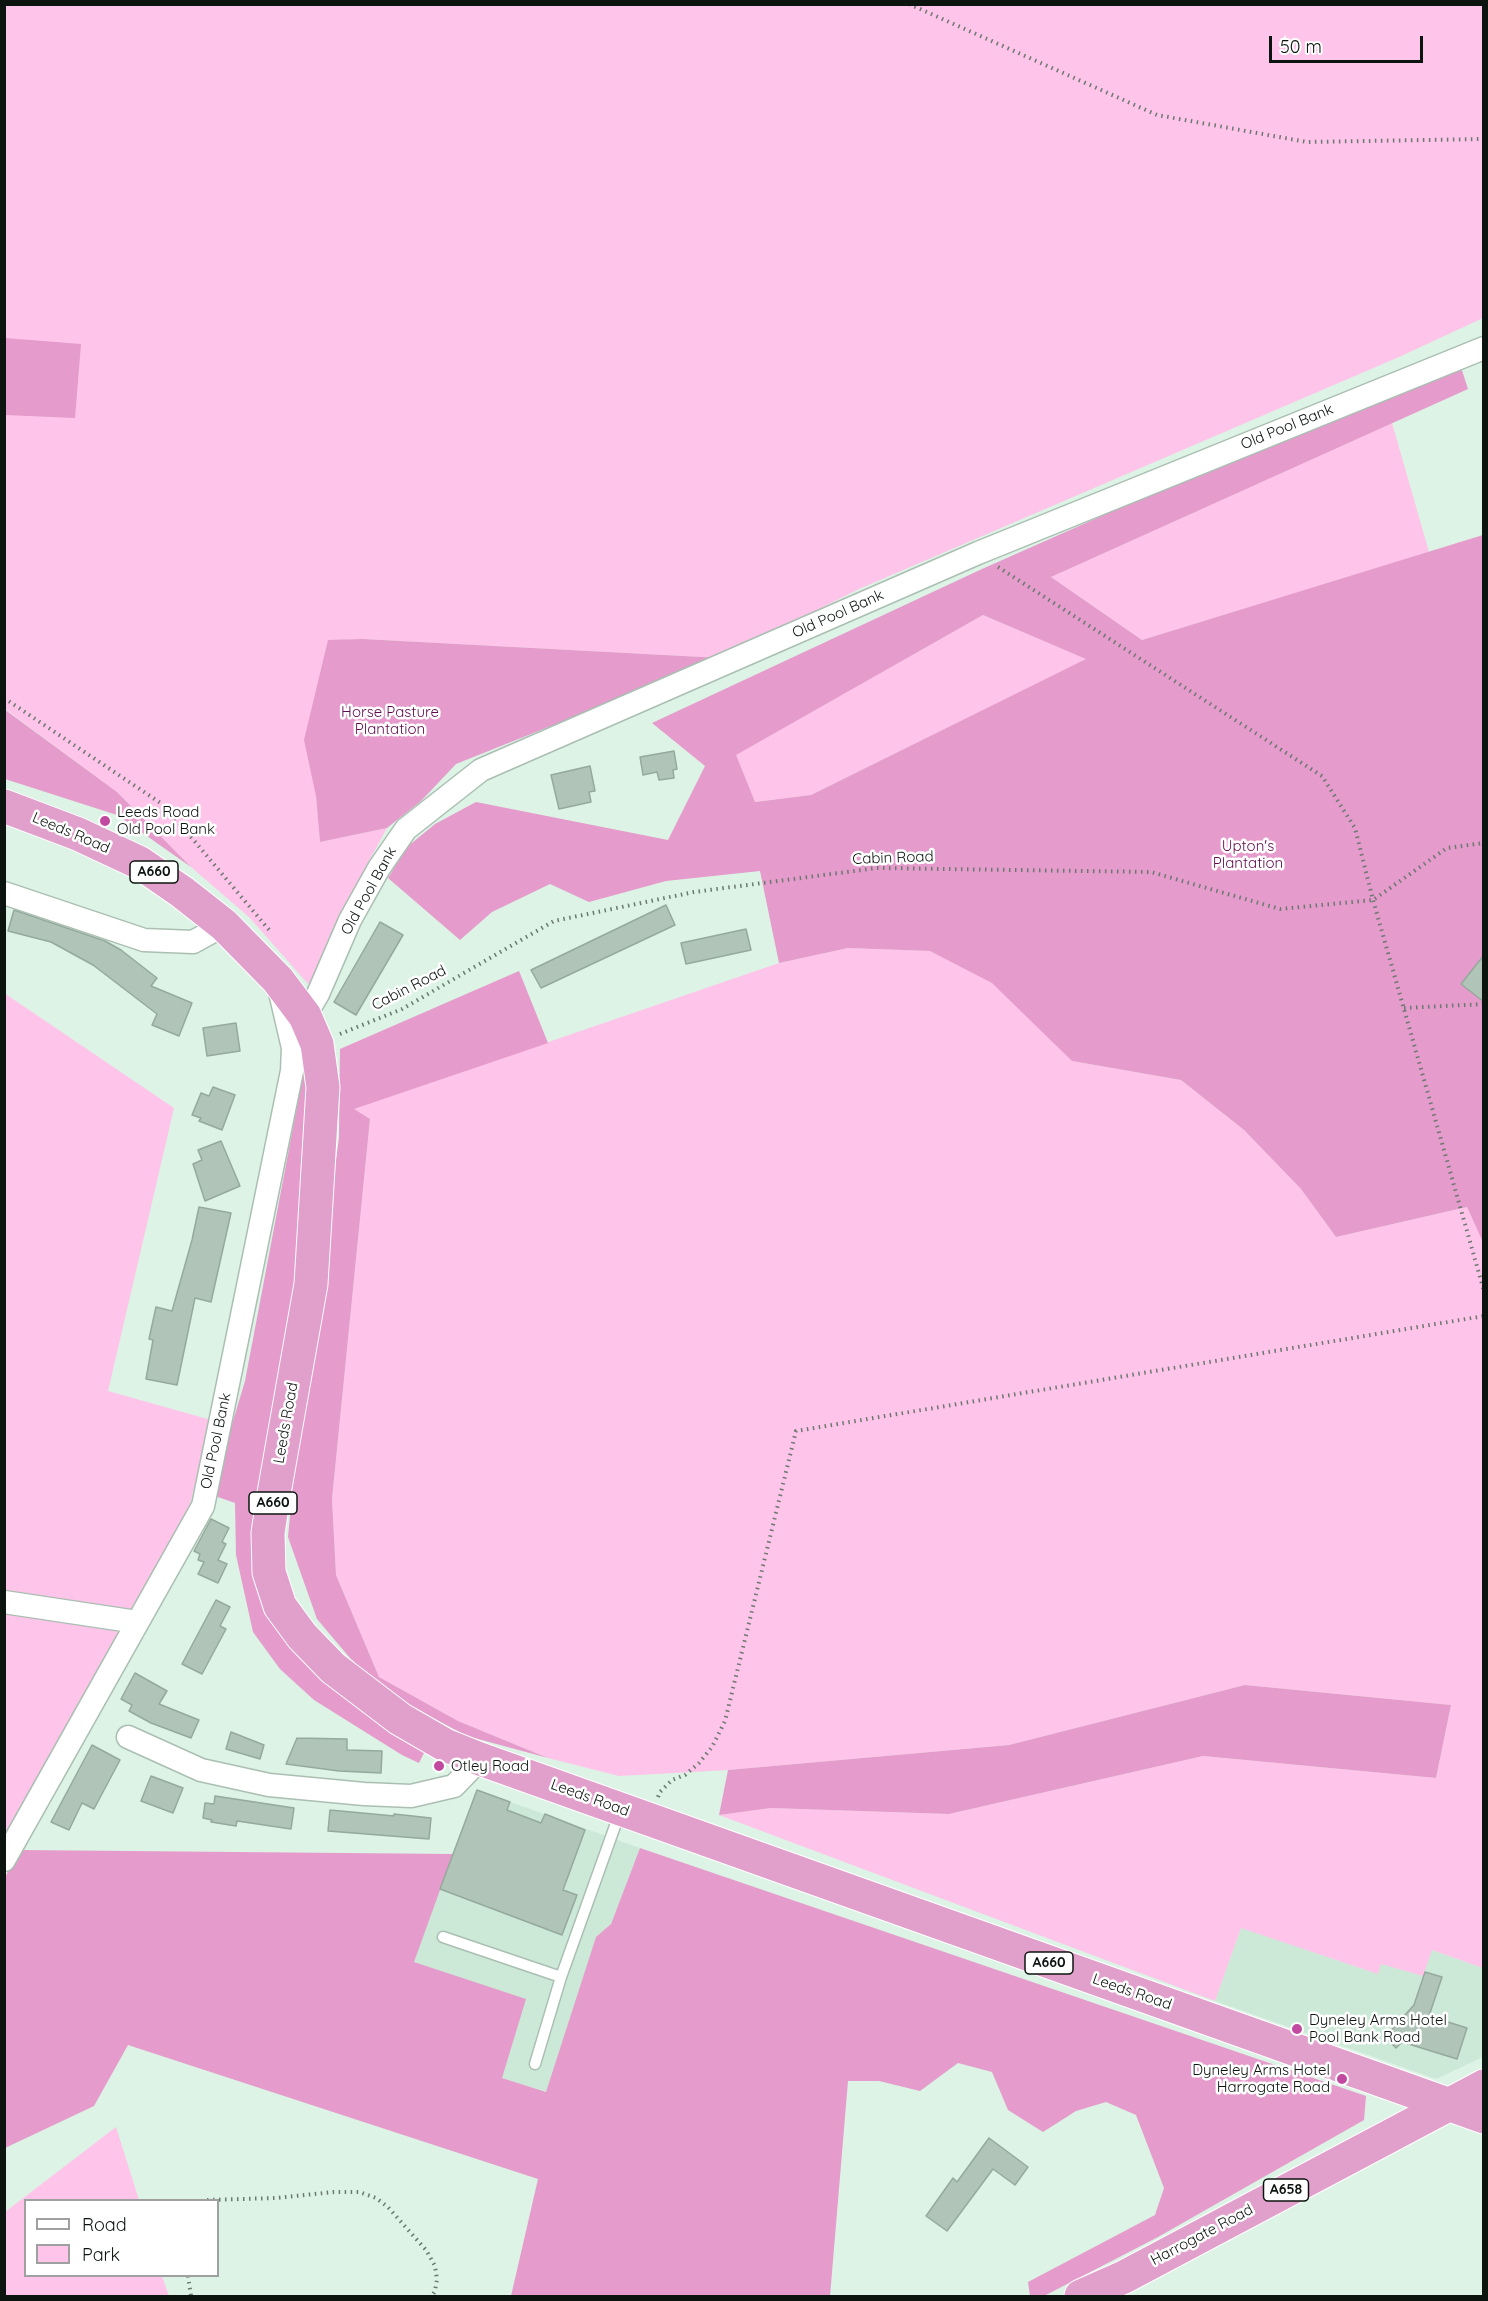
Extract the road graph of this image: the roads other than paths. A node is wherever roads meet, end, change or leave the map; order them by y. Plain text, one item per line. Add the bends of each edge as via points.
1 (1484, 348) edge
2 (4, 806) edge
3 (4, 893) edge
4 (236, 916) junction
5 (278, 980) junction
6 (311, 1030) junction
7 (4, 1602) edge
8 (137, 1622) junction
9 (128, 1737) dead end
10 (480, 1759) junction
11 (635, 1814) junction
12 (4, 1860) edge
13 (443, 1936) dead end
14 (561, 1977) junction
15 (535, 2064) dead end
16 (1484, 2086) edge
17 (1449, 2104) junction
18 (1484, 2117) edge
19 (1081, 2296) edge

1 - 6 street, Old Pool Bank via 978,553 481,770 406,829 379,868 350,920 318,994
2 - 4 highway, Leeds Road / A660 via 140,862 182,892
3 - 4 street via 144,940 193,942
4 - 5 highway, Leeds Road / A660
5 - 6 highway, Leeds Road / A660
5 - 8 street, Old Pool Bank via 294,1048 292,1071 203,1506
6 - 10 highway, Leeds Road / A660 via 323,1087 311,1284 268,1533 269,1572 280,1606 333,1668 400,1719
7 - 8 street
8 - 12 street, Old Pool Bank
9 - 10 street via 201,1770 269,1785 363,1794 411,1796 454,1786
10 - 11 highway, Leeds Road / A660
11 - 14 lane
11 - 17 highway, Leeds Road / A660
13 - 14 lane
14 - 15 lane
16 - 17 highway, A658
17 - 18 highway, Leeds Road / A660
17 - 19 highway, Harrogate Road / A658 via 1124,2277

